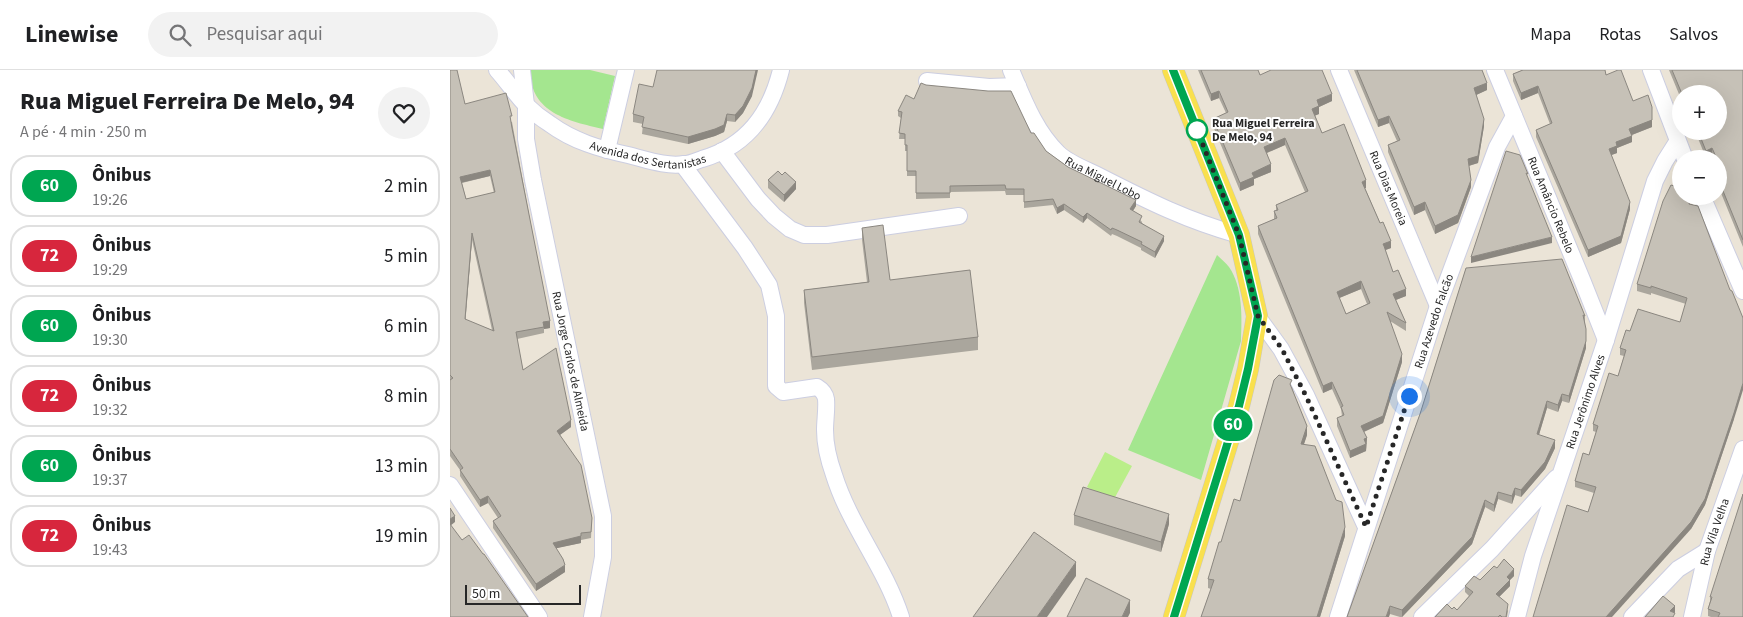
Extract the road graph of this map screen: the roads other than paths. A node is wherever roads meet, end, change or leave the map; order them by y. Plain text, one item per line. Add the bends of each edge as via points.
1 (497, 70) edge
2 (522, 70) edge
3 (626, 70) edge
4 (781, 70) edge
5 (1011, 70) edge
6 (1173, 70) edge
7 (1339, 70) edge
8 (1495, 70) edge
9 (1651, 70) edge
10 (927, 81) dead end
11 (1018, 86) junction
12 (526, 105) junction
13 (1514, 116) junction
14 (1678, 142) junction
15 (607, 150) junction
16 (1681, 150) edge
17 (722, 151) junction
18 (684, 164) junction
19 (1706, 205) edge
20 (959, 216) dead end
21 (1239, 235) junction
22 (1743, 291) edge
23 (1438, 306) junction
24 (1258, 316) junction
25 (1606, 340) junction
26 (1743, 449) edge
27 (1561, 473) junction
28 (450, 485) edge
29 (1366, 527) junction
30 (1707, 551) junction
31 (540, 617) edge
32 (592, 617) edge
33 (901, 617) edge
34 (1174, 617) edge
35 (1338, 617) edge
36 (1422, 617) edge
37 (1517, 617) edge
38 (1632, 617) edge
39 (1692, 617) edge

1 - 12 street, Avenida dos Sertanistas
2 - 12 street, Rua Jorge Carlos de Almeida
3 - 15 street
4 - 17 street, Avenida dos Sertanistas via 776,91 764,115 746,135
5 - 11 street, Rua Miguel Lobo
6 - 21 main road
7 - 23 street, Rua Dias Moreia
8 - 13 street, Rua Amâncio Rebelo
9 - 14 street
10 - 11 street via 989,87
11 - 21 street, Rua Miguel Lobo via 1038,127 1059,155 1168,211
12 - 15 street, Avenida dos Sertanistas via 566,134
12 - 32 street, Rua Jorge Carlos de Almeida via 526,139 533,180 603,516 602,557
13 - 23 street, Rua Azevedo Falcão via 1497,147
13 - 25 street, Rua Amâncio Rebelo
14 - 16 street
14 - 25 street, Rua Jerônimo Alves via 1655,181
15 - 18 street, Avenida dos Sertanistas via 666,164
17 - 18 street, Avenida dos Sertanistas
17 - 20 street via 774,216 804,235 827,235
18 - 33 street via 769,285 776,316 776,386 783,392 817,387 824,393 825,431 834,475 861,538 894,596
19 - 22 street
21 - 24 main road
23 - 29 street, Rua Azevedo Falcão
24 - 29 street via 1282,349
24 - 34 main road via 1239,406
25 - 27 street, Rua Jerônimo Alves
26 - 30 street, Rua Vila Velha
27 - 36 street, Rua Jerônimo Alves via 1492,549
27 - 37 street via 1533,556
28 - 31 street
29 - 35 street, Rua Azevedo Falcão
30 - 38 street via 1678,570
30 - 39 street, Rua Vila Velha

